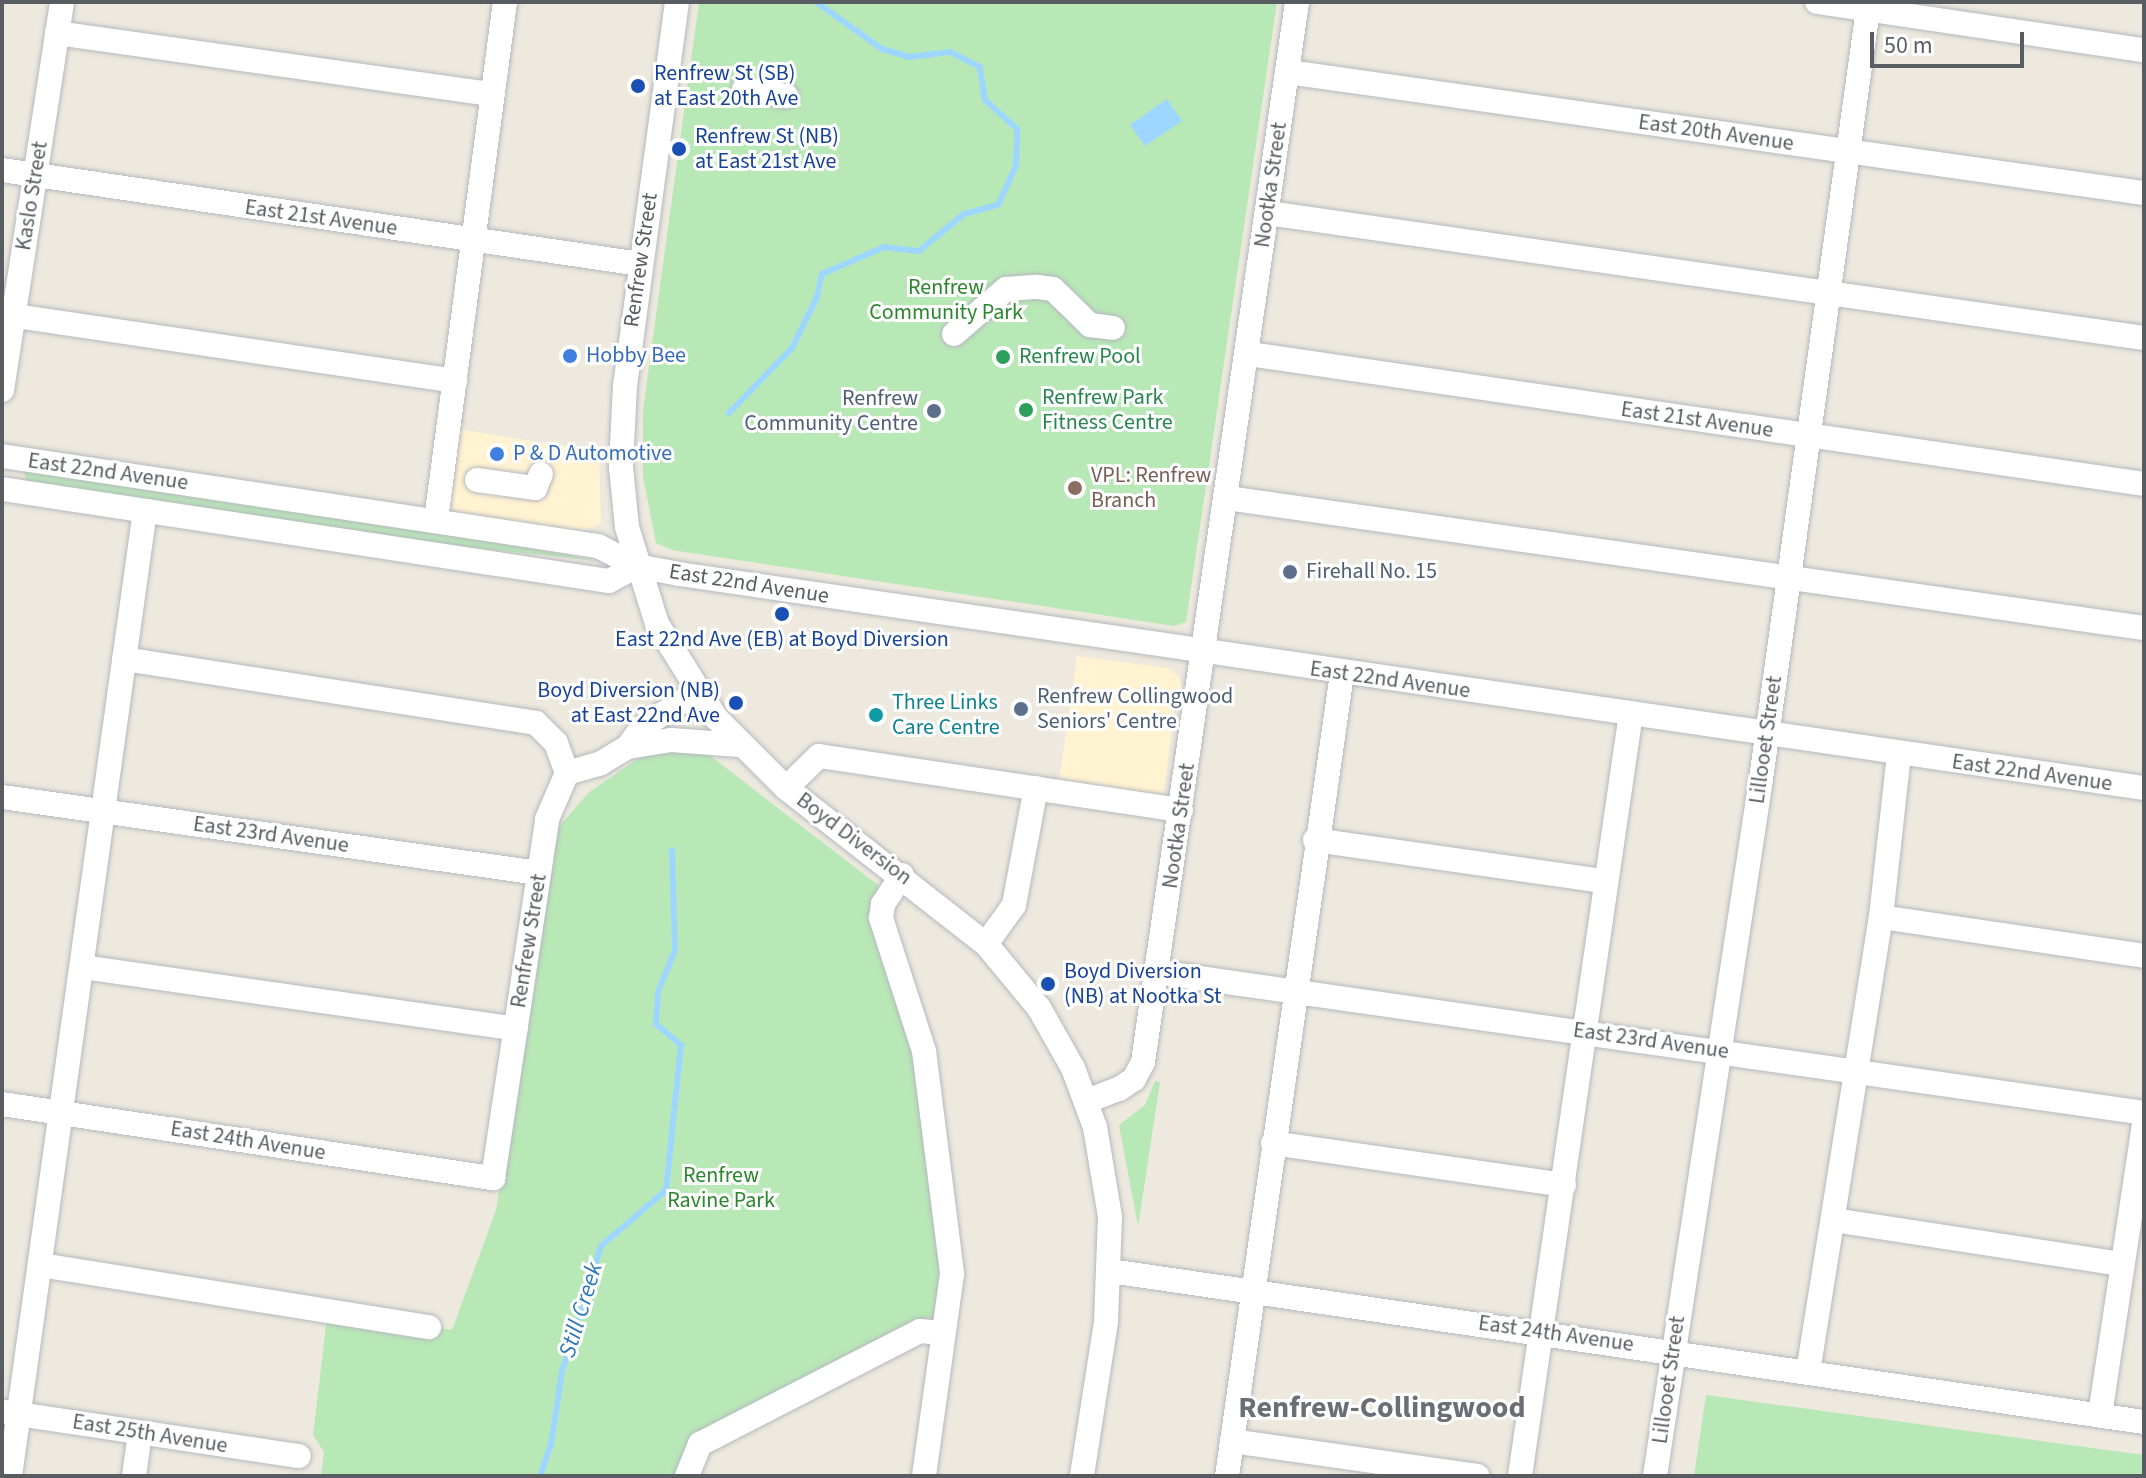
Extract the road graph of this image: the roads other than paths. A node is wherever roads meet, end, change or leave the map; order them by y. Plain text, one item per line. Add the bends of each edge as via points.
1 (62, 2) edge
2 (505, 2) edge
3 (677, 2) edge
4 (1297, 2) edge
5 (1817, 2) edge
6 (1869, 6) edge
7 (57, 33) junction
8 (2144, 50) edge
9 (1288, 72) junction
10 (744, 89) dead end
11 (492, 94) junction
12 (786, 96) dead end
13 (1849, 151) junction
14 (2, 170) edge
15 (36, 175) junction
16 (2144, 193) edge
17 (1268, 213) junction
18 (474, 241) junction
19 (640, 264) junction
20 (1828, 293) junction
21 (8, 315) edge
22 (1113, 328) dead end
23 (954, 334) dead end
24 (2144, 338) edge
25 (1249, 354) junction
26 (455, 381) junction
27 (2, 390) edge
28 (1808, 436) junction
29 (2, 456) edge
30 (541, 474) dead end
31 (477, 480) dead end
32 (2144, 484) edge
33 (2, 489) edge
34 (1227, 498) junction
35 (145, 511) junction
36 (436, 520) junction
37 (637, 566) junction
38 (1790, 578) junction
39 (2144, 628) edge
40 (1204, 652) junction
41 (124, 659) junction
42 (1342, 674) junction
43 (697, 692) junction
44 (1631, 713) junction
45 (1766, 733) junction
46 (739, 745) junction
47 (628, 747) junction
48 (1899, 754) junction
49 (567, 773) junction
50 (786, 788) junction
51 (1036, 788) junction
52 (2144, 788) edge
53 (2, 797) edge
54 (1181, 810) junction
55 (105, 812) junction
56 (1315, 840) junction
57 (539, 873) junction
58 (902, 875) junction
59 (1604, 881) junction
60 (1881, 917) junction
61 (986, 944) junction
62 (2144, 956) edge
63 (83, 967) junction
64 (1157, 972) junction
65 (1294, 992) junction
66 (516, 1029) junction
67 (1587, 1032) junction
68 (1720, 1051) junction
69 (1856, 1070) junction
70 (1087, 1101) junction
71 (2, 1104) edge
72 (60, 1112) junction
73 (2144, 1113) edge
74 (2144, 1124) edge
75 (1273, 1143) junction
76 (493, 1178) joint
77 (1564, 1185) junction
78 (1833, 1220) junction
79 (2122, 1264) junction
80 (41, 1265) junction
81 (1110, 1271) junction
82 (1251, 1292) junction
83 (429, 1327) dead end
84 (1543, 1332) junction
85 (943, 1333) junction
86 (1674, 1351) junction
87 (1808, 1372) junction
88 (10, 1413) edge
89 (2100, 1415) junction
90 (2144, 1422) edge
91 (140, 1433) junction
92 (1232, 1441) junction
93 (299, 1456) dead end
94 (10, 1476) edge
95 (134, 1476) edge
96 (687, 1476) edge
97 (924, 1476) edge
98 (1082, 1476) edge
99 (1227, 1476) edge
100 (1478, 1476) edge
101 (1520, 1476) edge
102 (1655, 1476) edge

1 - 7 street, Kaslo Street
2 - 11 street
3 - 19 street, Renfrew Street
4 - 9 street, Nootka Street
5 - 6 street
6 - 8 street
6 - 13 street, Lillooet Street
7 - 11 street
7 - 15 street, Kaslo Street
9 - 13 street, East 20th Avenue
9 - 17 street, Nootka Street
10 - 12 street
11 - 18 street
13 - 16 street, East 20th Avenue
13 - 20 street, Lillooet Street
14 - 15 street, East 21st Avenue
15 - 18 street, East 21st Avenue
15 - 21 street, Kaslo Street
17 - 20 street
17 - 25 street, Nootka Street
18 - 19 street, East 21st Avenue
18 - 26 street
19 - 37 street, Renfrew Street via 621,425 626,517
20 - 24 street
20 - 28 street, Lillooet Street
21 - 26 street
21 - 27 street, Kaslo Street
22 - 23 street via 1090,325 1053,289 1037,287 1006,289
25 - 28 street, East 21st Avenue
25 - 34 street, Nootka Street
26 - 36 street
28 - 32 street, East 21st Avenue
28 - 38 street, Lillooet Street
29 - 36 street, East 22nd Avenue
30 - 31 street via 535,488
33 - 35 street, East 22nd Avenue
34 - 38 street
34 - 40 street, Nootka Street
35 - 37 street, East 22nd Avenue via 609,581
35 - 41 street
36 - 37 street, East 22nd Avenue via 598,546
37 - 40 street, East 22nd Avenue
37 - 43 street, Boyd Diversion via 657,624
38 - 39 street
38 - 45 street, Lillooet Street
40 - 42 street, East 22nd Avenue
40 - 54 street, Nootka Street
41 - 49 street via 536,723 556,743
41 - 55 street
42 - 44 street, East 22nd Avenue
42 - 56 street
43 - 46 street, Boyd Diversion
43 - 47 street via 642,727
44 - 45 street, East 22nd Avenue
44 - 59 street
45 - 48 street, East 22nd Avenue
45 - 68 street, Lillooet Street
46 - 47 street via 671,740
46 - 50 street, Boyd Diversion
47 - 49 street via 601,763
48 - 52 street, East 22nd Avenue
48 - 60 street
49 - 57 street, Renfrew Street via 547,819
50 - 51 street via 819,756
50 - 58 street, Boyd Diversion
51 - 54 street
51 - 61 street via 1014,905
53 - 55 street, East 23rd Avenue
54 - 64 street, Nootka Street
55 - 57 street, East 23rd Avenue
55 - 63 street
56 - 59 street
56 - 65 street
57 - 66 street, Renfrew Street
58 - 61 street, Boyd Diversion
58 - 85 street via 883,904 881,918 924,1051 952,1274
59 - 67 street
60 - 62 street
60 - 69 street
61 - 70 street, Boyd Diversion via 1039,1008
63 - 66 street
63 - 72 street
64 - 65 street, East 23rd Avenue
64 - 70 street, Nootka Street via 1143,1062 1134,1079
65 - 67 street, East 23rd Avenue
65 - 75 street
66 - 76 street, Renfrew Street
67 - 68 street, East 23rd Avenue
67 - 77 street
68 - 69 street, East 23rd Avenue
68 - 86 street, Lillooet Street
69 - 73 street, East 23rd Avenue
69 - 78 street
70 - 81 street via 1104,1161
71 - 72 street, East 24th Avenue
72 - 76 street, East 24th Avenue
72 - 80 street
74 - 79 street
75 - 77 street
75 - 82 street
77 - 84 street
78 - 79 street
78 - 87 street
79 - 89 street
80 - 83 street
80 - 88 street
81 - 82 street, East 24th Avenue
81 - 98 street
82 - 84 street, East 24th Avenue
82 - 92 street
84 - 86 street, East 24th Avenue
84 - 101 street
85 - 96 street via 920,1331 700,1444
85 - 97 street
86 - 87 street, East 24th Avenue
86 - 102 street, Lillooet Street
87 - 89 street, East 24th Avenue
88 - 91 street, East 25th Avenue
88 - 94 street
89 - 90 street, East 24th Avenue
91 - 93 street, East 25th Avenue
91 - 95 street
92 - 99 street
92 - 100 street

